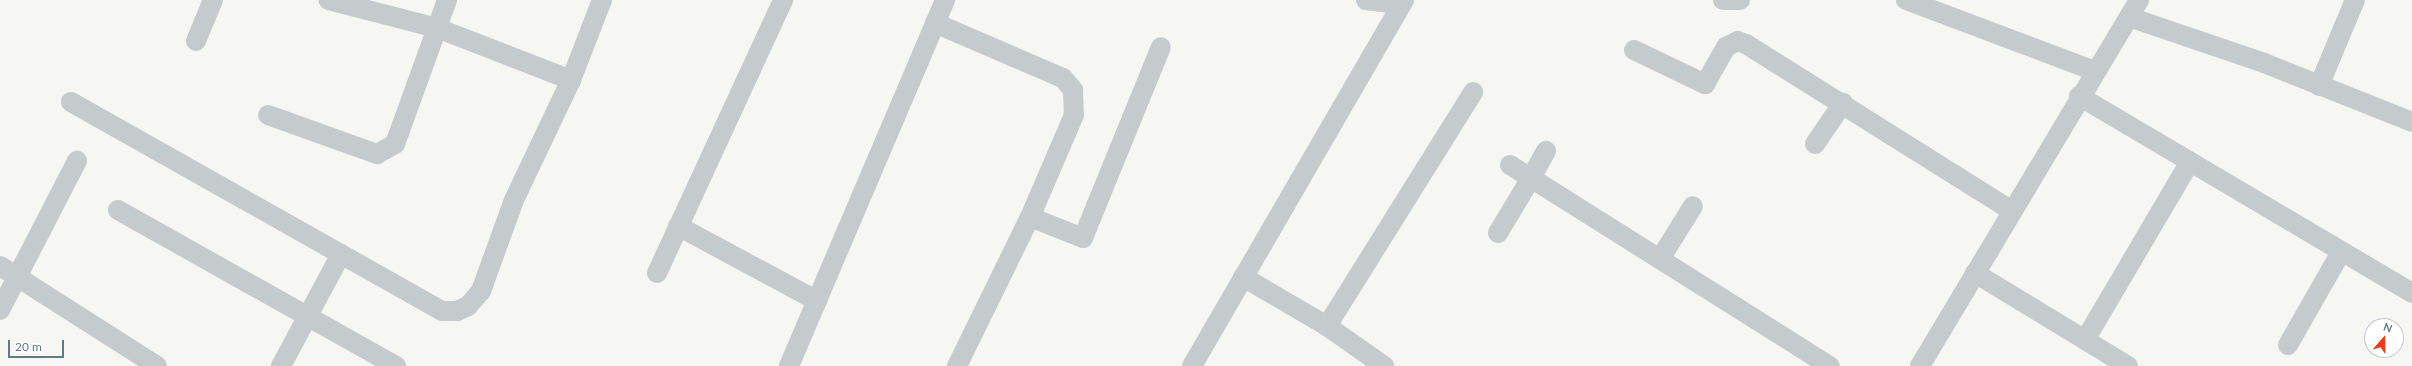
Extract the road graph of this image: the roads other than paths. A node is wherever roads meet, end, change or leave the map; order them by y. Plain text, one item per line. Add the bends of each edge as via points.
1 (213, 0) edge
2 (329, 0) edge
3 (447, 0) edge
4 (602, 0) edge
5 (783, 0) edge
6 (945, 0) edge
7 (1366, 0) edge
8 (1723, 0) edge
9 (1740, 0) edge
10 (1906, 0) edge
11 (2355, 0) edge
12 (1403, 2) edge
13 (2134, 8) edge
14 (935, 23) junction
15 (437, 28) junction
16 (196, 41) dead end
17 (1162, 48) dead end
18 (1634, 50) dead end
19 (2095, 71) junction
20 (571, 80) junction
21 (2319, 86) junction
22 (1473, 92) dead end
23 (2079, 96) junction
24 (71, 102) dead end
25 (1843, 103) junction
26 (268, 115) dead end
27 (2412, 122) edge
28 (1815, 144) dead end
29 (1546, 151) dead end
30 (77, 161) dead end
31 (2190, 162) junction
32 (1510, 165) dead end
33 (1531, 178) junction
34 (1693, 206) dead end
35 (118, 210) dead end
36 (2012, 211) junction
37 (1030, 217) junction
38 (678, 226) junction
39 (1498, 233) dead end
40 (2341, 252) junction
41 (341, 254) junction
42 (1660, 259) junction
43 (0, 266) edge
44 (657, 273) dead end
45 (1975, 273) junction
46 (1243, 277) junction
47 (17, 278) junction
48 (2412, 293) edge
49 (817, 301) junction
50 (0, 310) edge
51 (308, 317) junction
52 (1326, 326) junction
53 (2085, 340) junction
54 (2288, 345) dead end
55 (157, 366) edge
56 (281, 366) edge
57 (396, 366) edge
58 (789, 366) edge
59 (958, 366) edge
60 (1192, 366) edge
61 (1384, 366) edge
62 (1830, 366) edge
63 (1920, 366) edge
64 (2128, 366) edge

1 - 16 street
2 - 15 street
3 - 15 street
4 - 20 street
5 - 38 street
6 - 14 street
7 - 12 street
8 - 9 street
10 - 19 street
11 - 21 street
12 - 46 street
13 - 19 street
13 - 21 street
14 - 37 street via 1063,78 1073,90 1074,114
14 - 49 street
15 - 20 street
15 - 26 street via 395,144 388,151 377,154
17 - 37 street via 1083,238
18 - 25 street via 1705,84 1726,47 1738,41
19 - 23 street
20 - 41 street via 514,200 481,291 468,306 457,311 442,311
21 - 27 street
22 - 52 street
23 - 31 street
23 - 36 street
24 - 41 street
25 - 28 street
25 - 36 street
29 - 33 street
30 - 47 street
31 - 40 street
31 - 53 street
32 - 33 street
33 - 39 street
33 - 42 street
34 - 42 street
35 - 51 street
36 - 45 street
37 - 59 street
38 - 44 street
38 - 49 street
40 - 48 street
40 - 54 street
41 - 51 street
42 - 62 street
43 - 47 street
45 - 53 street
45 - 63 street
46 - 52 street
46 - 60 street
47 - 50 street
47 - 55 street
49 - 58 street
51 - 56 street
51 - 57 street
52 - 61 street
53 - 64 street

